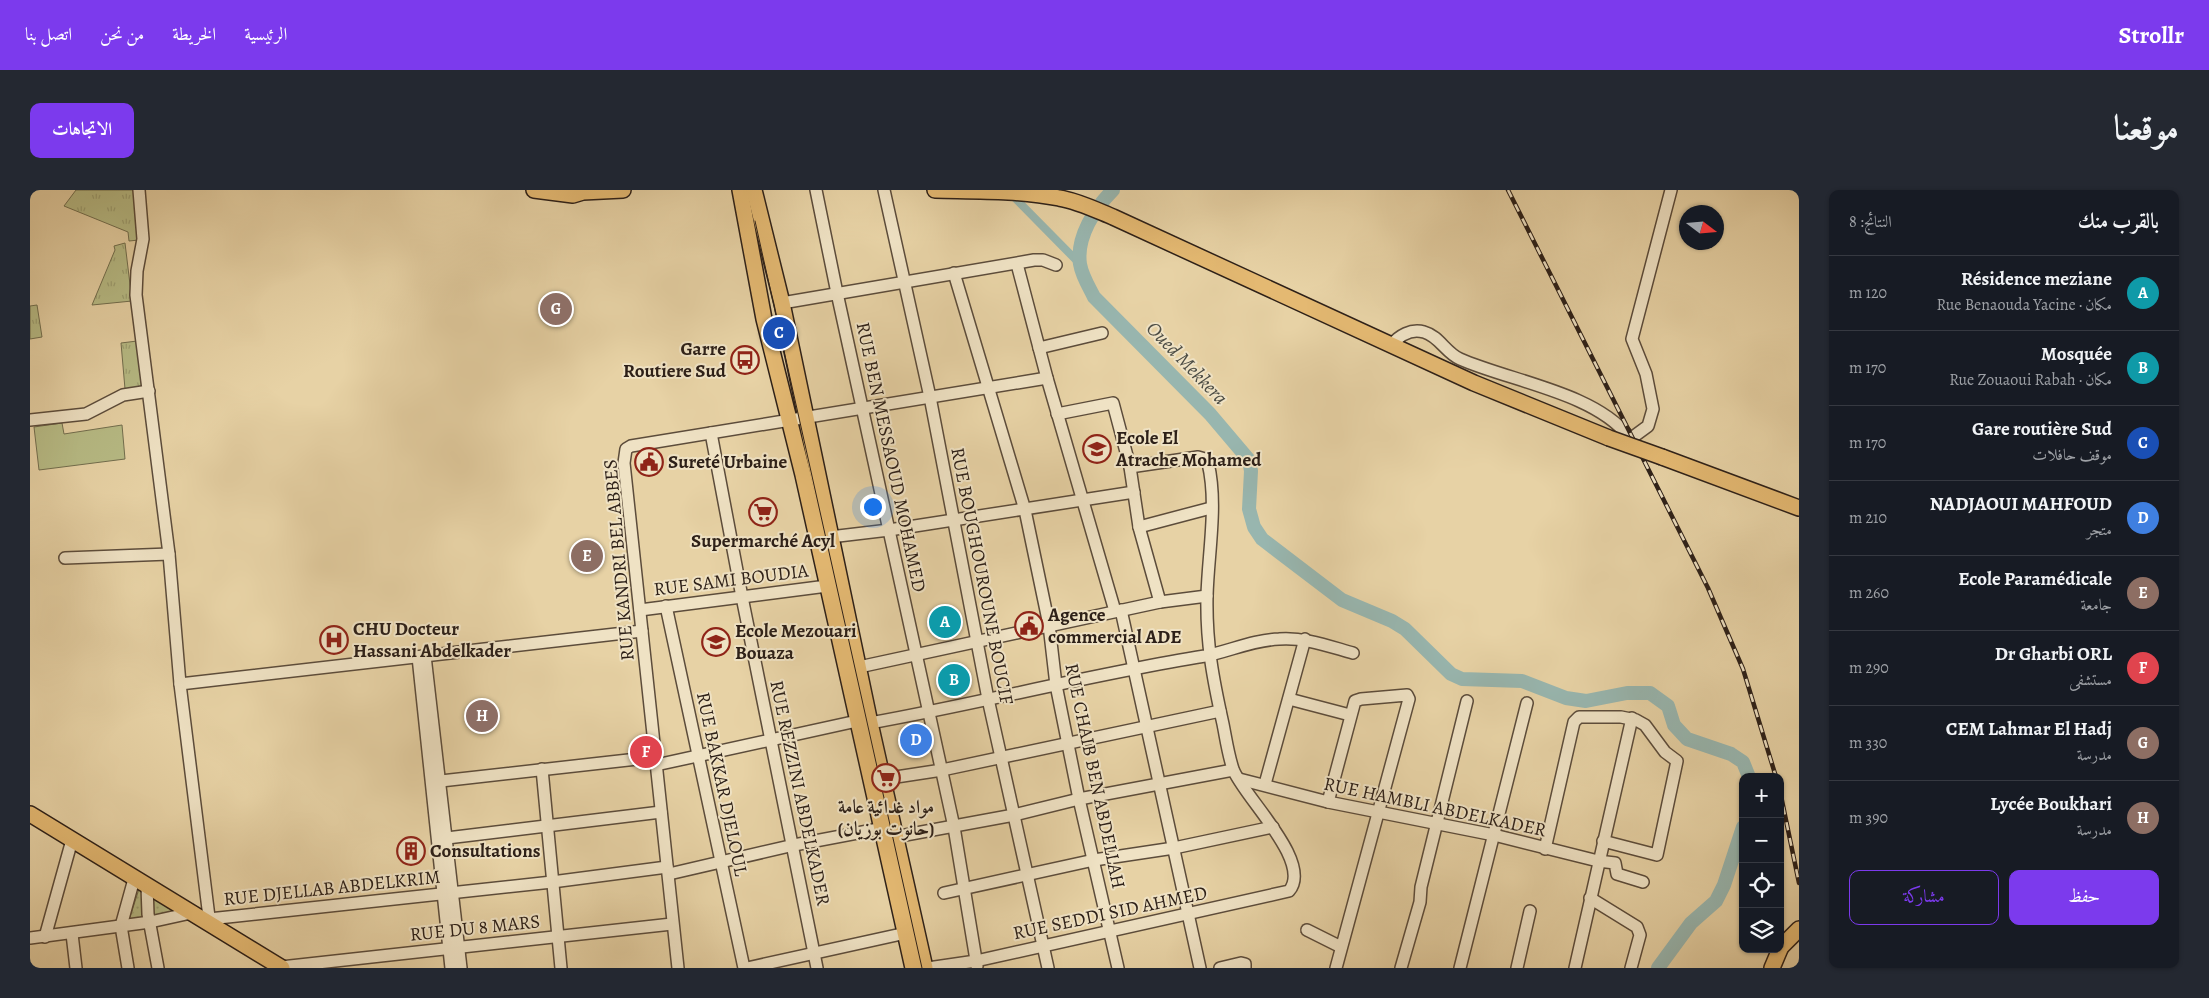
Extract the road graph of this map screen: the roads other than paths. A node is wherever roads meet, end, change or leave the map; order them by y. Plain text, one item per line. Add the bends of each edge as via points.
1 (140, 190) edge
2 (534, 190) edge
3 (623, 190) edge
4 (740, 190) edge
5 (754, 190) edge
6 (816, 190) edge
7 (884, 190) edge
8 (935, 190) edge
9 (1671, 190) edge
10 (583, 191) edge
11 (1017, 264) junction
12 (1056, 265) dead end
13 (954, 273) junction
14 (903, 282) junction
15 (837, 293) junction
16 (782, 303) junction
17 (1102, 333) dead end
18 (1391, 345) junction
19 (1039, 348) junction
20 (1047, 378) junction
21 (988, 387) junction
22 (149, 391) junction
23 (930, 398) junction
24 (862, 408) junction
25 (1057, 414) junction
26 (806, 417) junction
27 (30, 420) edge
28 (788, 420) junction
29 (711, 433) junction
30 (1130, 467) junction
31 (1134, 492) junction
32 (1083, 500) junction
33 (1211, 508) junction
34 (1799, 508) edge
35 (1025, 510) junction
36 (953, 520) junction
37 (1139, 527) junction
38 (889, 530) junction
39 (830, 537) junction
40 (169, 554) junction
41 (65, 558) dead end
42 (827, 586) junction
43 (742, 596) junction
44 (1207, 596) junction
45 (1160, 602) junction
46 (666, 606) junction
47 (640, 610) junction
48 (1118, 611) junction
49 (1049, 625) junction
50 (642, 631) junction
51 (1305, 639) junction
52 (976, 641) junction
53 (1353, 653) dead end
54 (917, 655) junction
55 (1208, 655) junction
56 (421, 656) junction
57 (859, 667) junction
58 (1133, 667) junction
59 (180, 684) junction
60 (1056, 685) junction
61 (988, 698) junction
62 (1289, 699) junction
63 (1466, 701) dead end
64 (1527, 703) dead end
65 (1220, 711) junction
66 (930, 712) junction
67 (1350, 715) junction
68 (1632, 718) junction
69 (864, 722) junction
70 (1148, 726) junction
71 (771, 739) junction
72 (1069, 742) junction
73 (697, 755) junction
74 (1001, 758) junction
75 (655, 761) junction
76 (542, 769) junction
77 (942, 770) junction
78 (1236, 775) junction
79 (883, 779) junction
80 (435, 781) junction
81 (1158, 783) junction
82 (1265, 784) junction
83 (1079, 799) junction
84 (1328, 802) junction
85 (1378, 811) junction
86 (661, 812) junction
87 (439, 813) junction
88 (30, 814) edge
89 (1014, 815) junction
90 (1437, 823) junction
91 (546, 825) junction
92 (954, 827) junction
93 (1273, 827) junction
94 (890, 833) junction
95 (1494, 835) junction
96 (447, 838) junction
97 (72, 840) junction
98 (1603, 841) junction
99 (794, 846) junction
100 (1174, 848) junction
101 (1545, 849) junction
102 (1094, 860) junction
103 (721, 861) junction
104 (1598, 861) junction
105 (668, 871) junction
106 (1027, 876) junction
107 (140, 882) junction
108 (552, 882) junction
109 (1643, 882) dead end
110 (964, 889) junction
111 (448, 893) junction
112 (944, 893) dead end
113 (1590, 898) junction
114 (1530, 911) dead end
115 (191, 913) junction
116 (1188, 915) junction
117 (150, 922) junction
118 (209, 922) junction
119 (672, 924) junction
120 (121, 926) junction
121 (1799, 929) edge
122 (1307, 930) dead end
123 (1110, 931) junction
124 (906, 933) junction
125 (72, 934) junction
126 (45, 937) junction
127 (30, 938) edge
128 (558, 938) junction
129 (1043, 945) junction
130 (1784, 945) edge
131 (454, 947) junction
132 (1341, 947) junction
133 (1778, 953) edge
134 (814, 954) junction
135 (976, 964) edge
136 (1245, 967) edge
137 (76, 968) edge
138 (128, 968) edge
139 (158, 968) edge
140 (282, 968) edge
141 (451, 968) edge
142 (461, 968) edge
143 (561, 968) edge
144 (678, 968) edge
145 (746, 968) edge
146 (817, 968) edge
147 (913, 968) edge
148 (926, 968) edge
149 (1048, 968) edge
150 (1118, 968) edge
151 (1200, 968) edge
152 (1220, 968) edge
153 (1336, 968) edge
154 (1401, 968) edge
155 (1460, 968) edge
156 (1517, 968) edge
157 (1575, 968) edge
158 (1632, 968) edge
159 (1772, 968) edge

1 - 22 street via 143,239 136,295
2 - 10 main road via 573,195
3 - 10 main road
4 - 28 main road via 764,319
5 - 16 main road
6 - 15 street, RUE BEN MESSAOUD MOHAMED
7 - 14 street, RUE BOUGHOUROUNE BOUCIF
8 - 18 main road via 1024,192 1080,204
9 - 18 street via 1632,339 1646,374 1653,409 1648,426 1633,437 1628,436 1617,422 1578,401 1461,360 1424,332 1404,334
11 - 12 street via 1043,260
11 - 13 street
11 - 19 street
13 - 14 street
13 - 21 street, RUE CHAIB BEN ABDELLAH
14 - 15 street
14 - 23 street, RUE BOUGHOUROUNE BOUCIF
15 - 16 street
15 - 24 street, RUE BEN MESSAOUD MOHAMED
16 - 26 main road
17 - 19 street
18 - 34 main road, bridge via 1517,402
19 - 20 street
20 - 21 street, RUE KANDRI BEL ABBES
20 - 25 street
21 - 23 street, RUE KANDRI BEL ABBES
21 - 35 street, RUE CHAIB BEN ABDELLAH
22 - 27 street via 123,395 86,414
22 - 40 street
23 - 24 street, RUE KANDRI BEL ABBES
23 - 36 street, RUE BOUGHOUROUNE BOUCIF
24 - 26 street, RUE KANDRI BEL ABBES
24 - 38 street, RUE BEN MESSAOUD MOHAMED
25 - 30 street via 1113,403
25 - 32 street
26 - 28 street, RUE KANDRI BEL ABBES
26 - 39 main road
28 - 29 street, RUE KANDRI BEL ABBES
28 - 42 main road
29 - 43 street, RUE REZZINI ABDELKADER
29 - 47 street, RUE KANDRI BEL ABBES via 626,449 624,456
30 - 31 street
30 - 33 street via 1198,457 1205,459 1210,473
31 - 32 street
31 - 37 street
32 - 35 street
32 - 48 street
33 - 37 street
33 - 44 street
35 - 36 street
35 - 49 street, RUE CHAIB BEN ABDELLAH
36 - 38 street
36 - 52 street, RUE BOUGHOUROUNE BOUCIF
37 - 45 street
38 - 39 street
38 - 54 street, RUE BEN MESSAOUD MOHAMED
39 - 57 main road
40 - 41 street
40 - 59 street
42 - 43 street, RUE SAMI BOUDIA
42 - 69 main road
43 - 46 street, RUE SAMI BOUDIA
43 - 71 street, RUE REZZINI ABDELKADER
44 - 45 street
44 - 55 street
45 - 48 street
46 - 47 street, RUE SAMI BOUDIA
46 - 73 street, RUE BAKKAR DJELOUL
47 - 50 street, RUE KANDRI BEL ABBES
48 - 49 street
48 - 58 street
49 - 52 street
49 - 60 street, RUE CHAIB BEN ABDELLAH
50 - 56 street
50 - 75 street, RUE KANDRI BEL ABBES
51 - 53 street
51 - 55 street via 1266,640
51 - 62 street
52 - 54 street
52 - 61 street, RUE BOUGHOUROUNE BOUCIF
54 - 57 street
54 - 66 street, RUE BEN MESSAOUD MOHAMED
55 - 58 street
55 - 65 street
56 - 59 street
56 - 80 street
57 - 69 main road
58 - 60 street
58 - 70 street
59 - 118 street
60 - 61 street
60 - 72 street, RUE CHAIB BEN ABDELLAH
61 - 66 street
61 - 74 street, RUE BOUGHOUROUNE BOUCIF
62 - 67 street
62 - 82 street
63 - 90 street
64 - 95 street
65 - 70 street
65 - 78 street
66 - 69 street
66 - 77 street, RUE BEN MESSAOUD MOHAMED
67 - 84 street
67 - 85 street via 1358,699 1404,693 1409,699
68 - 98 street
68 - 98 street via 1645,725 1665,752 1677,760 1658,854 1653,856
68 - 101 street via 1576,718
69 - 71 street
69 - 79 main road
69 - 94 main road
70 - 72 street
70 - 81 street
71 - 73 street
71 - 99 street, RUE REZZINI ABDELKADER
72 - 74 street
72 - 83 street, RUE CHAIB BEN ABDELLAH
73 - 75 street
73 - 103 street, RUE BAKKAR DJELOUL
74 - 77 street
74 - 89 street, RUE BOUGHOUROUNE BOUCIF
75 - 76 street
75 - 86 street, RUE KANDRI BEL ABBES
76 - 80 street
76 - 91 street
77 - 79 street
77 - 92 street, RUE BEN MESSAOUD MOHAMED
78 - 81 street, RUE DJELLAB ABDELKRIM
78 - 82 street, RUE HAMBLI ABDELKADER
78 - 93 street
79 - 94 main road
80 - 87 street
81 - 83 street, RUE DJELLAB ABDELKRIM
81 - 100 street
82 - 84 street, RUE HAMBLI ABDELKADER
83 - 89 street, RUE DJELLAB ABDELKRIM
83 - 102 street, RUE CHAIB BEN ABDELLAH
84 - 85 street, RUE HAMBLI ABDELKADER
85 - 90 street, RUE HAMBLI ABDELKADER
85 - 132 street
86 - 91 street
86 - 105 street, RUE KANDRI BEL ABBES
87 - 96 street
87 - 111 street
88 - 97 main road
89 - 92 street, RUE DJELLAB ABDELKRIM
89 - 106 street, RUE BOUGHOUROUNE BOUCIF
90 - 95 street, RUE HAMBLI ABDELKADER
90 - 154 street via 1420,902
91 - 96 street
91 - 108 street
92 - 94 street, RUE DJELLAB ABDELKRIM
92 - 110 street, RUE BEN MESSAOUD MOHAMED
93 - 100 street
93 - 116 street, RUE SEDDI SID AHMED via 1290,860 1293,882 1289,891
94 - 99 street, RUE DJELLAB ABDELKRIM
94 - 124 main road
94 - 148 main road
95 - 101 street, RUE HAMBLI ABDELKADER
95 - 155 street
96 - 111 street
97 - 107 main road
97 - 126 street
98 - 104 street
99 - 103 street, RUE DJELLAB ABDELKRIM
99 - 134 street, RUE REZZINI ABDELKADER
100 - 102 street
100 - 116 street
101 - 104 street, RUE HAMBLI ABDELKADER
102 - 106 street
102 - 123 street, RUE CHAIB BEN ABDELLAH
103 - 105 street, RUE DJELLAB ABDELKRIM
103 - 145 street, RUE BAKKAR DJELOUL
104 - 109 street, RUE HAMBLI ABDELKADER via 1615,863 1617,874
104 - 113 street
105 - 108 street, RUE DJELLAB ABDELKRIM
105 - 119 street, RUE KANDRI BEL ABBES
106 - 110 street
106 - 129 street, RUE BOUGHOUROUNE BOUCIF
107 - 115 main road
107 - 117 street
107 - 120 street
108 - 111 street, RUE DJELLAB ABDELKRIM
108 - 128 street
110 - 112 street
110 - 135 street, RUE BEN MESSAOUD MOHAMED
111 - 118 street, RUE DJELLAB ABDELKRIM
111 - 131 street
113 - 157 street
113 - 158 street via 1637,927 1640,936
114 - 156 street
115 - 117 street
115 - 118 main road
116 - 123 street, RUE SEDDI SID AHMED
116 - 151 street
117 - 120 street
117 - 139 street
118 - 140 main road
119 - 128 street, RUE DU 8 MARS
119 - 144 street, RUE KANDRI BEL ABBES
120 - 125 street
120 - 138 street
121 - 130 main road
122 - 132 street
123 - 129 street, RUE SEDDI SID AHMED
123 - 150 street, RUE CHAIB BEN ABDELLAH
124 - 134 street
124 - 147 main road
125 - 126 street
125 - 137 street
126 - 127 street
128 - 131 street, RUE DU 8 MARS
128 - 143 street
129 - 135 street, RUE SEDDI SID AHMED
129 - 149 street, RUE BOUGHOUROUNE BOUCIF
131 - 140 street, RUE DU 8 MARS
131 - 141 street
131 - 142 street
132 - 153 street
133 - 159 main road
134 - 145 street
134 - 146 street, RUE REZZINI ABDELKADER
135 - 148 street, RUE SEDDI SID AHMED
136 - 152 street via 1241,963

